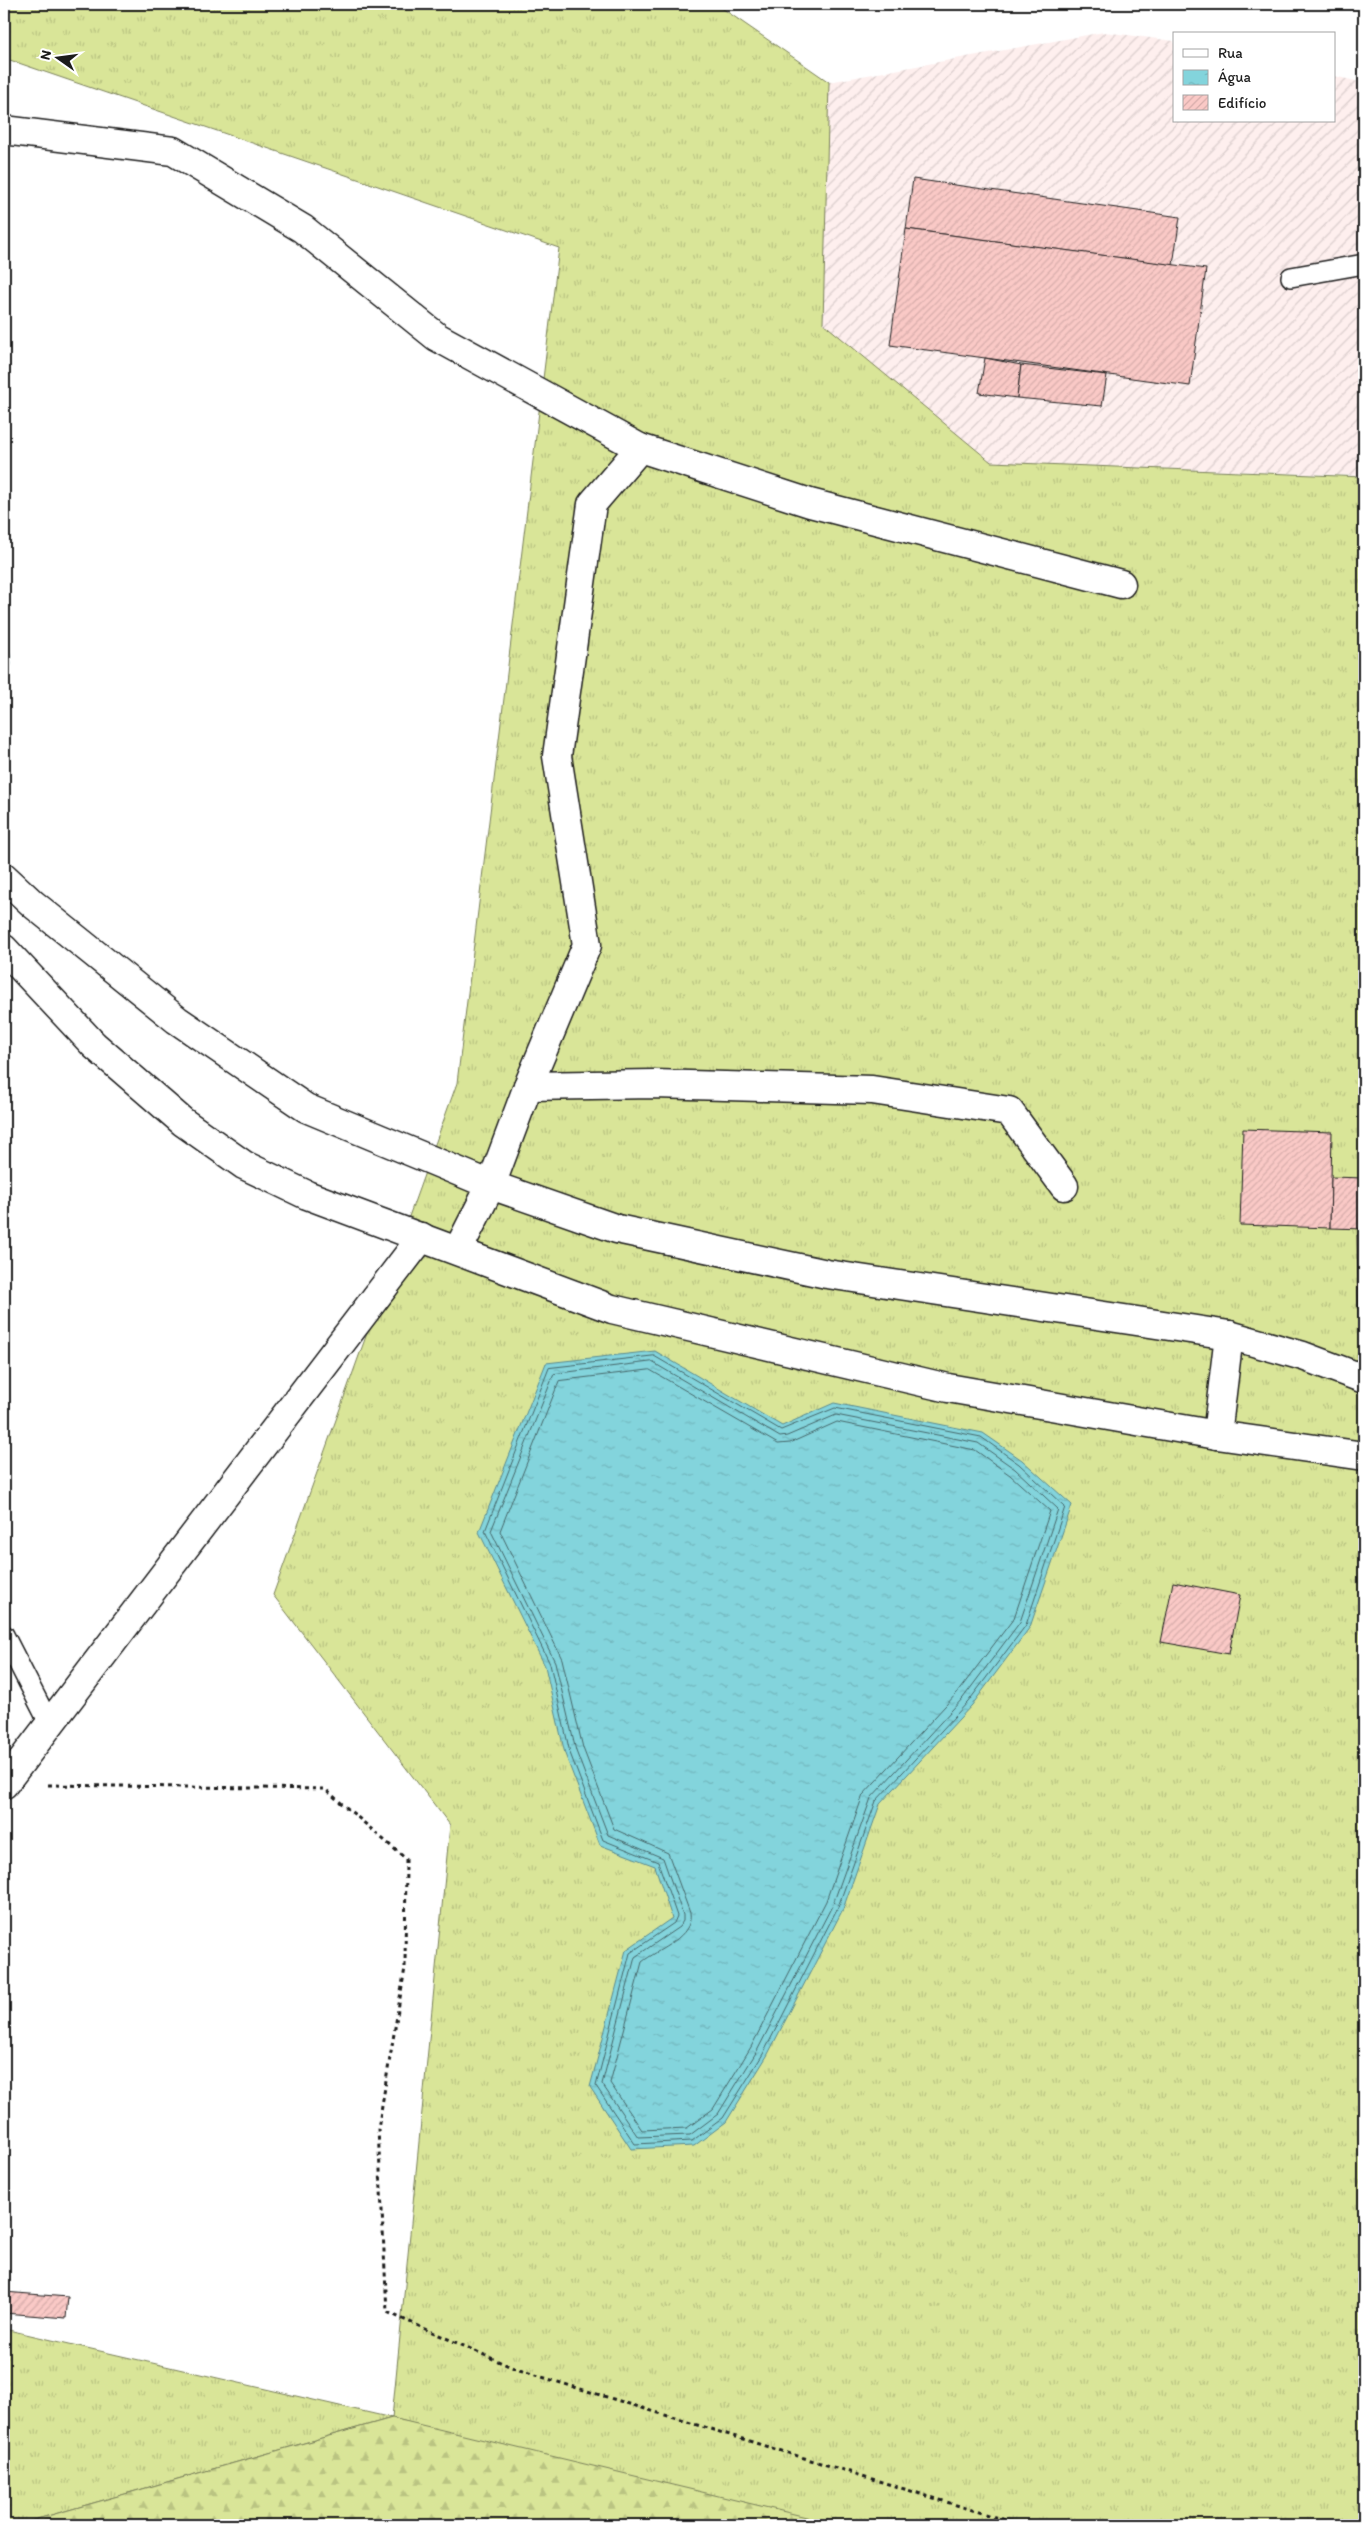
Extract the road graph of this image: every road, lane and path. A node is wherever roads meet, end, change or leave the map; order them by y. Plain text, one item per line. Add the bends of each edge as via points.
1 (4, 130) edge
2 (1364, 264) edge
3 (1291, 277) dead end
4 (640, 448) junction
5 (1121, 584) dead end
6 (4, 877) edge
7 (4, 949) edge
8 (528, 1086) junction
9 (491, 1185) junction
10 (1064, 1186) dead end
11 (422, 1237) junction
12 (458, 1250) junction
13 (1229, 1335) junction
14 (1364, 1379) edge
15 (1217, 1435) junction
16 (1364, 1456) edge
17 (4, 1635) edge
18 (50, 1725) junction
19 (4, 1784) edge
20 (1021, 2525) edge

1 - 4 street via 173,150 303,229 437,337
2 - 3 lane
4 - 5 street via 810,503
4 - 8 street via 592,504 556,756 587,945
6 - 9 street via 177,1020 306,1108
7 - 11 street via 94,1045 183,1122 244,1165 307,1195
8 - 9 street
8 - 10 street via 654,1084 872,1090 1009,1111
9 - 12 street
9 - 13 street via 617,1229 827,1274
11 - 12 street
11 - 18 street
12 - 15 street via 622,1311 948,1388
13 - 14 street via 1303,1356
13 - 15 street
15 - 16 street
17 - 18 lane
18 - 19 street
19 - 20 path via 325,1789 406,1859 405,1968 378,2129 387,2312 516,2369

